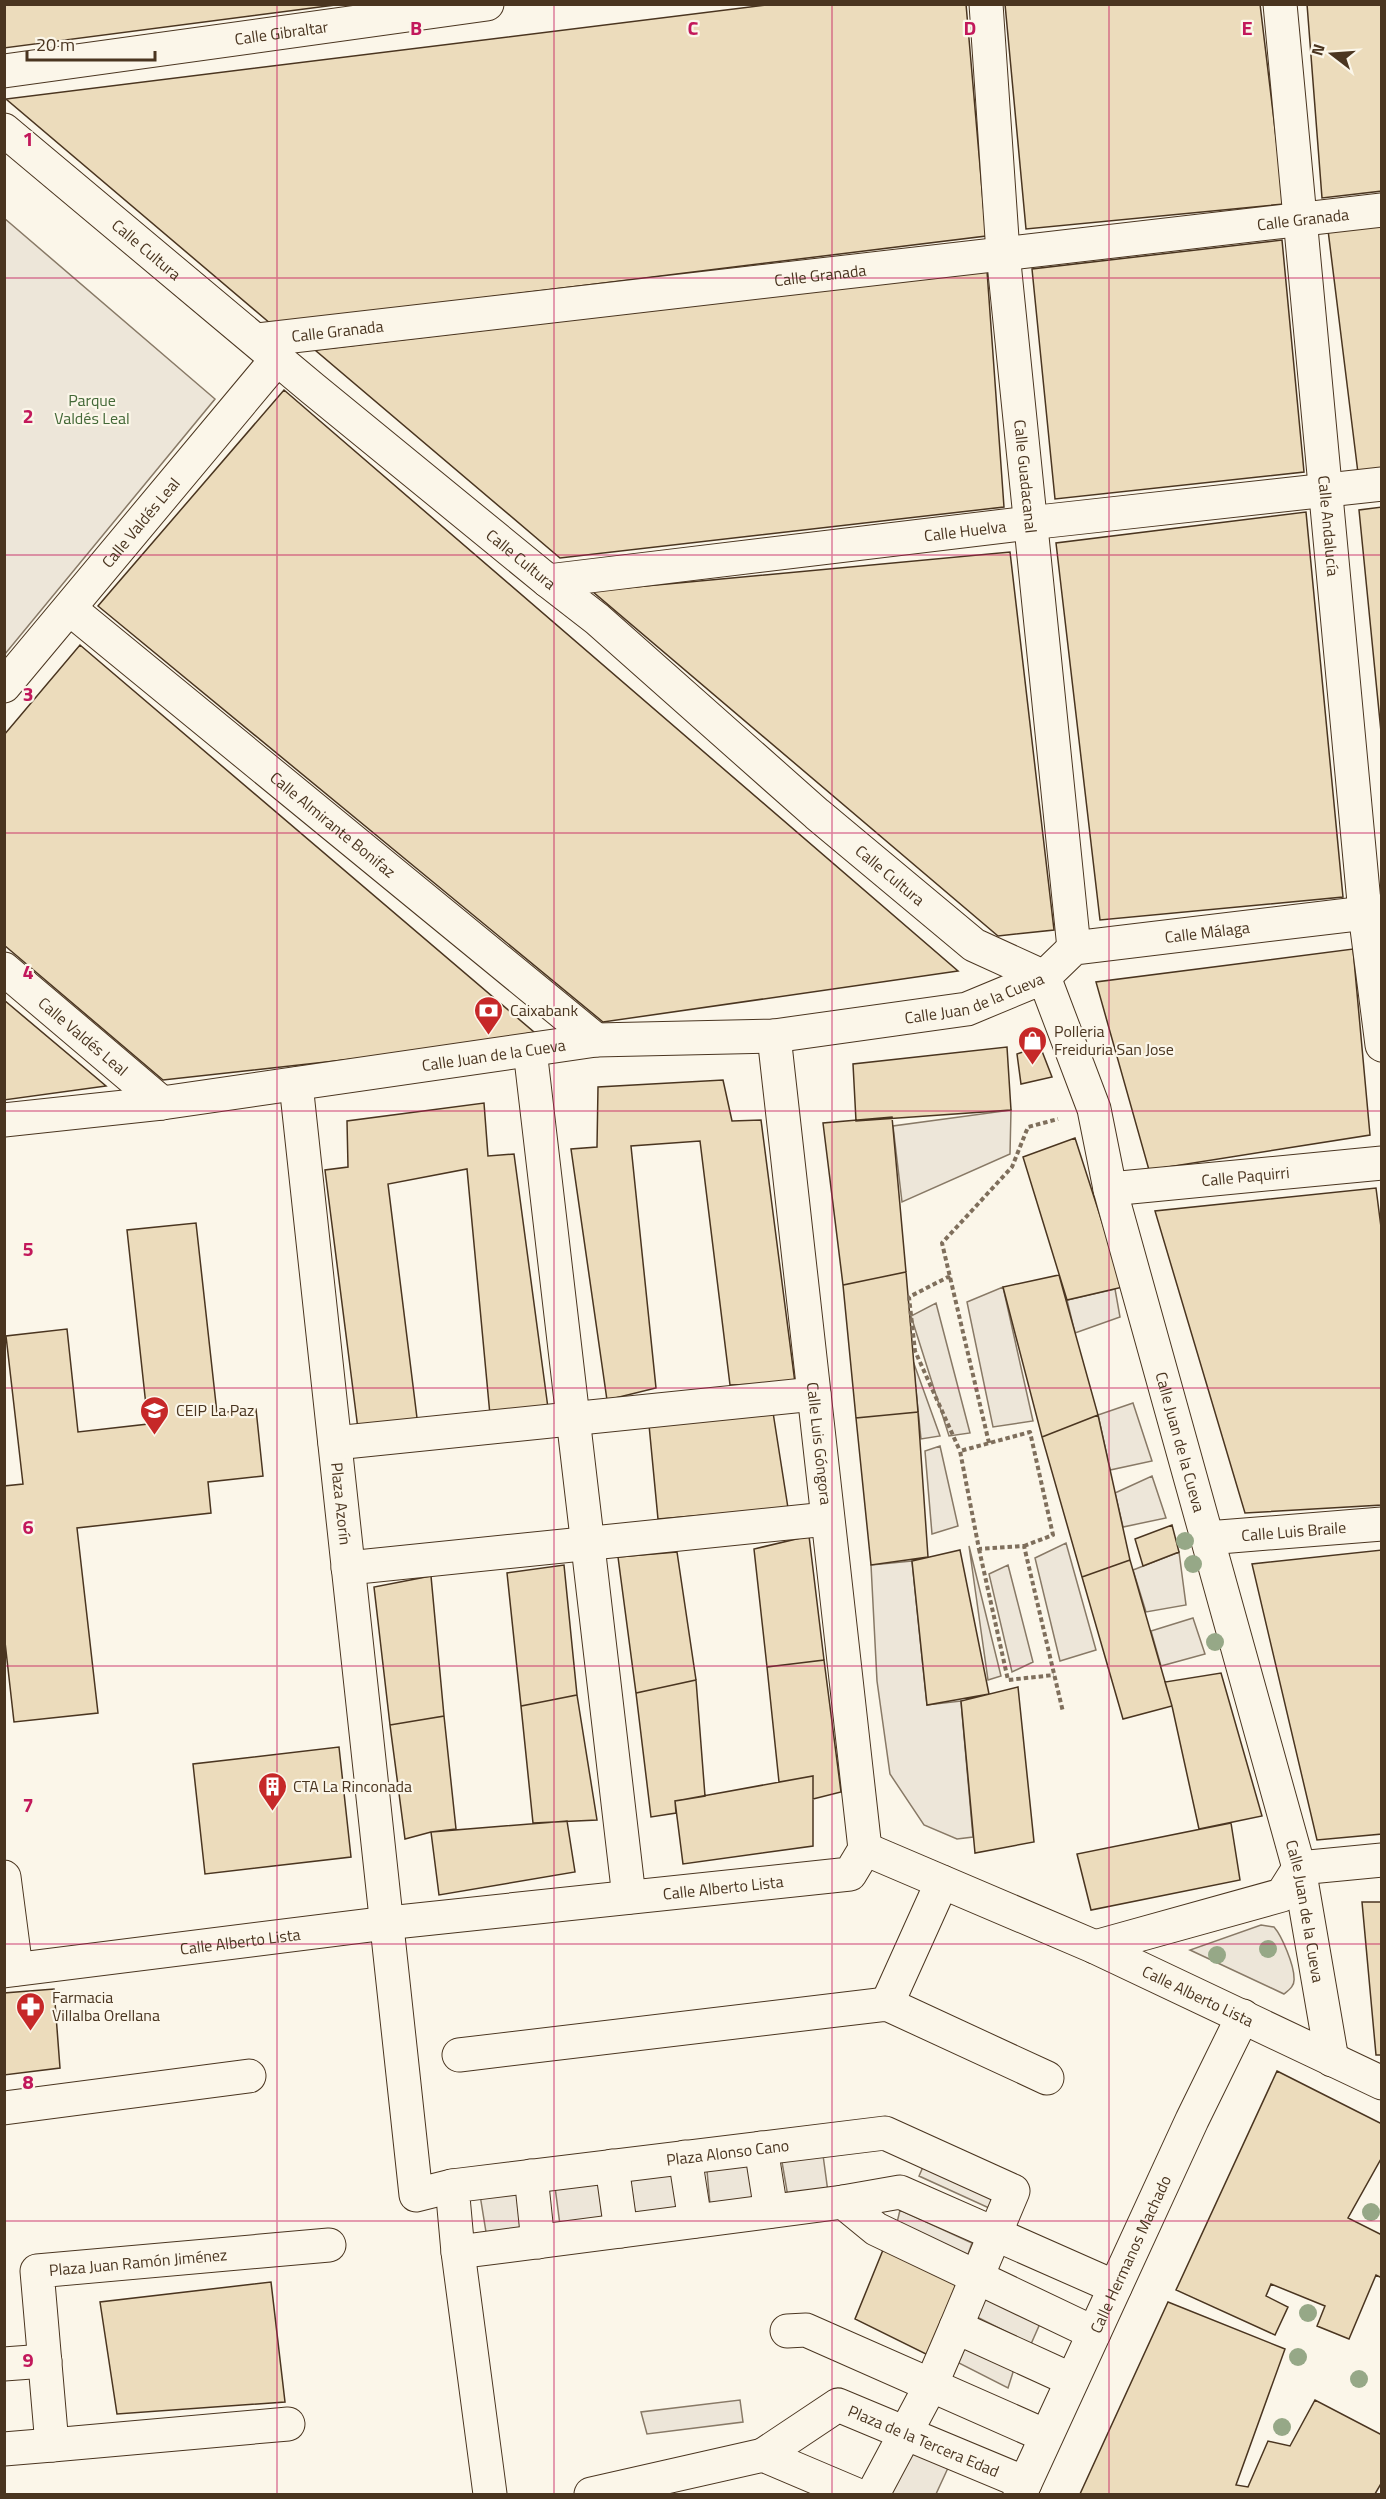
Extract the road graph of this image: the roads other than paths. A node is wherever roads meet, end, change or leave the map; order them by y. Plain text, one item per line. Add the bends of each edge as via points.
1 (487, 4) edge
2 (986, 4) edge
3 (1280, 4) edge
4 (4, 71) edge
5 (4, 130) edge
6 (1382, 210) edge
7 (1300, 220) junction
8 (1003, 253) junction
9 (267, 350) junction
10 (1382, 484) edge
11 (1327, 490) junction
12 (1029, 523) junction
13 (548, 581) junction
14 (70, 609) junction
15 (4, 686) edge
16 (1373, 912) edge
17 (1074, 948) junction
18 (4, 969) edge
19 (1044, 977) junction
20 (774, 1036) junction
21 (596, 1040) junction
22 (1382, 1045) edge
23 (530, 1050) junction
24 (296, 1084) junction
25 (162, 1103) junction
26 (4, 1120) edge
27 (1382, 1163) edge
28 (1110, 1189) junction
29 (814, 1394) junction
30 (573, 1418) junction
31 (335, 1443) junction
32 (827, 1519) junction
33 (1382, 1524) edge
34 (1207, 1538) junction
35 (588, 1544) junction
36 (348, 1568) junction
37 (865, 1849) junction
38 (1382, 1860) edge
39 (1299, 1868) junction
40 (4, 1877) edge
41 (942, 1882) junction
42 (629, 1897) junction
43 (387, 1923) junction
44 (1095, 1947) junction
45 (10, 1970) edge
46 (886, 2004) junction
47 (1243, 2016) junction
48 (459, 2055) dead end
49 (1332, 2060) junction
50 (249, 2076) dead end
51 (1047, 2078) dead end
52 (1382, 2083) edge
53 (4, 2108) edge
54 (760, 2148) junction
55 (685, 2157) junction
56 (612, 2166) junction
57 (531, 2176) junction
58 (452, 2186) junction
59 (416, 2195) joint
60 (843, 2202) junction
61 (771, 2211) junction
62 (695, 2221) junction
63 (621, 2231) junction
64 (995, 2234) junction
65 (538, 2242) junction
66 (329, 2245) dead end
67 (458, 2252) junction
68 (977, 2278) junction
69 (1115, 2287) junction
70 (956, 2327) junction
71 (787, 2331) dead end
72 (1094, 2333) junction
73 (45, 2361) junction
74 (4, 2364) edge
75 (1072, 2380) junction
76 (931, 2385) junction
77 (288, 2424) dead end
78 (904, 2432) junction
79 (1046, 2436) junction
80 (52, 2445) junction
81 (4, 2449) edge
82 (763, 2455) junction
83 (1022, 2489) edge
84 (490, 2494) edge
85 (591, 2494) edge
86 (855, 2494) edge
87 (873, 2494) edge

1 - 4 street, Calle Gibraltar
2 - 8 street, Calle Guadacanal
3 - 7 street, Calle Andalucía
5 - 9 street, Calle Cultura
6 - 7 street, Calle Granada
7 - 8 street, Calle Granada
7 - 11 street, Calle Andalucía
8 - 9 street, Calle Granada
8 - 12 street, Calle Guadacanal
9 - 13 street, Calle Cultura
9 - 14 street, Calle Valdés Leal
10 - 11 street, Calle Huelva
11 - 12 street, Calle Huelva
11 - 16 street, Calle Andalucía
12 - 13 street, Calle Huelva
12 - 17 street, Calle Guadacanal
13 - 19 street, Calle Cultura via 974,945
14 - 15 street, Calle Valdés Leal
14 - 21 street, Calle Almirante Bonifaz
16 - 17 street, Calle Málaga
16 - 22 street, Calle Andalucía
17 - 19 street
18 - 25 street, Calle Valdés Leal
19 - 20 street, Calle Juan de la Cueva via 967,1009
19 - 28 street, Calle Juan de la Cueva via 1094,1109
20 - 21 street, Calle Juan de la Cueva
20 - 29 street, Calle Luis Góngora
21 - 23 street, Calle Juan de la Cueva
23 - 24 street, Calle Juan de la Cueva
23 - 30 street
24 - 25 street, Calle Juan de la Cueva
24 - 31 street, Plaza Azorín
25 - 26 street, Calle Juan de la Cueva
27 - 28 street, Calle Paquirri
28 - 34 street, Calle Juan de la Cueva
29 - 30 street
29 - 32 street, Calle Luis Góngora
30 - 31 street
30 - 35 street
31 - 36 street, Plaza Azorín
32 - 35 street
32 - 37 street, Calle Luis Góngora
33 - 34 street, Calle Luis Braile
34 - 39 street, Calle Juan de la Cueva
35 - 36 street
35 - 42 street
36 - 43 street, Plaza Azorín
37 - 41 street, Calle Alberto Lista
37 - 42 street, Calle Alberto Lista via 850,1874
38 - 39 street
39 - 44 street via 1282,1895
39 - 49 street, Calle Juan de la Cueva
40 - 45 street
41 - 44 street, Calle Alberto Lista
41 - 46 street
42 - 43 street, Calle Alberto Lista
43 - 45 street, Calle Alberto Lista
43 - 59 street, Plaza Azorín
44 - 47 street, Calle Alberto Lista
46 - 48 street
46 - 51 street
47 - 49 street, Calle Alberto Lista
47 - 69 street, Calle Hermanos Machado
49 - 52 street, Calle Alberto Lista
50 - 53 street
54 - 55 street, Plaza Alonso Cano
54 - 61 street
54 - 64 street, Plaza Alonso Cano via 885,2133 1013,2191
55 - 56 street, Plaza Alonso Cano
55 - 62 street
56 - 57 street, Plaza Alonso Cano
56 - 63 street
57 - 58 street, Plaza Alonso Cano
57 - 65 street
58 - 59 street, Plaza Alonso Cano
58 - 67 street
60 - 61 street
60 - 64 street via 900,2192
60 - 68 street via 876,2229
61 - 62 street
62 - 63 street
63 - 65 street
64 - 68 street, Plaza Alonso Cano
64 - 69 street
65 - 67 street
66 - 73 street, Plaza Juan Ramón Jiménez via 37,2271
67 - 84 street
68 - 70 street, Plaza Alonso Cano
68 - 72 street
69 - 72 street, Calle Hermanos Machado
70 - 75 street
70 - 76 street, Plaza Alonso Cano
71 - 76 street via 806,2330
72 - 75 street, Calle Hermanos Machado
73 - 74 street
73 - 80 street, Plaza Juan Ramón Jiménez
75 - 79 street, Calle Hermanos Machado
76 - 78 street, Plaza Alonso Cano
76 - 79 street
77 - 80 street
78 - 82 street, Plaza de la Tercera Edad via 838,2405
78 - 83 street, Plaza de la Tercera Edad
78 - 87 street, Plaza Alonso Cano
79 - 83 street, Calle Hermanos Machado
80 - 81 street
82 - 85 street, Plaza de la Tercera Edad
82 - 86 street

